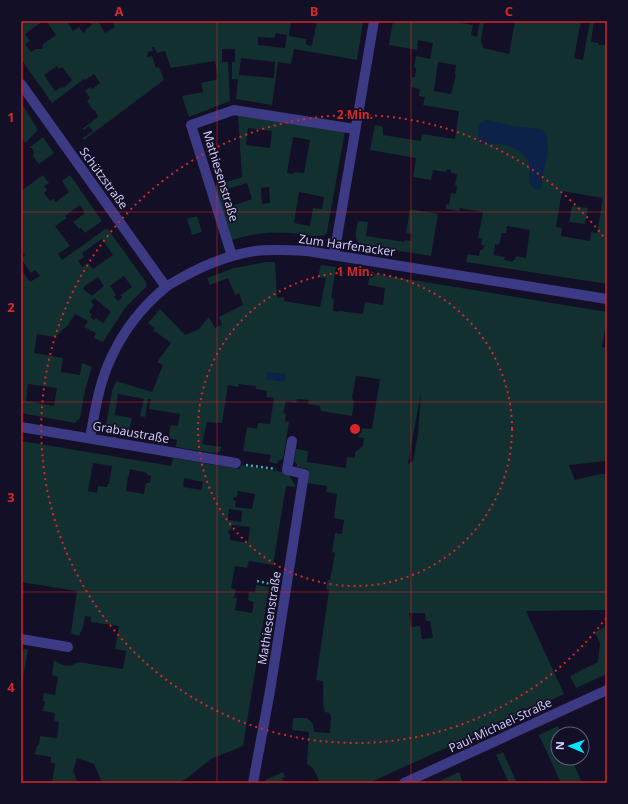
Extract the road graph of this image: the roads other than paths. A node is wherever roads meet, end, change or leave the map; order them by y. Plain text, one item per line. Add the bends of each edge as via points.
1 (374, 21) edge
2 (21, 84) edge
3 (355, 129) junction
4 (334, 255) junction
5 (232, 256) junction
6 (166, 286) junction
7 (607, 299) edge
8 (21, 427) edge
9 (90, 438) junction
10 (292, 441) dead end
11 (236, 463) road end
12 (21, 639) edge
13 (68, 647) dead end
14 (607, 690) edge
15 (253, 783) edge
16 (404, 783) edge

1 - 3 street
2 - 6 street, Schützstraße
3 - 4 street
3 - 5 street, Mathiesenstraße via 234,110 192,125
4 - 5 street, Zum Harfenacker via 280,250 255,251
4 - 7 street, Zum Harfenacker
5 - 6 street, Zum Harfenacker via 198,269
6 - 9 street, Zum Harfenacker via 127,329 111,357 97,399
8 - 9 street, Grabaustraße
9 - 11 street, Grabaustraße
10 - 15 street, Mathiesenstraße via 287,470 304,474
12 - 13 street
14 - 16 street, Paul-Michael-Straße

